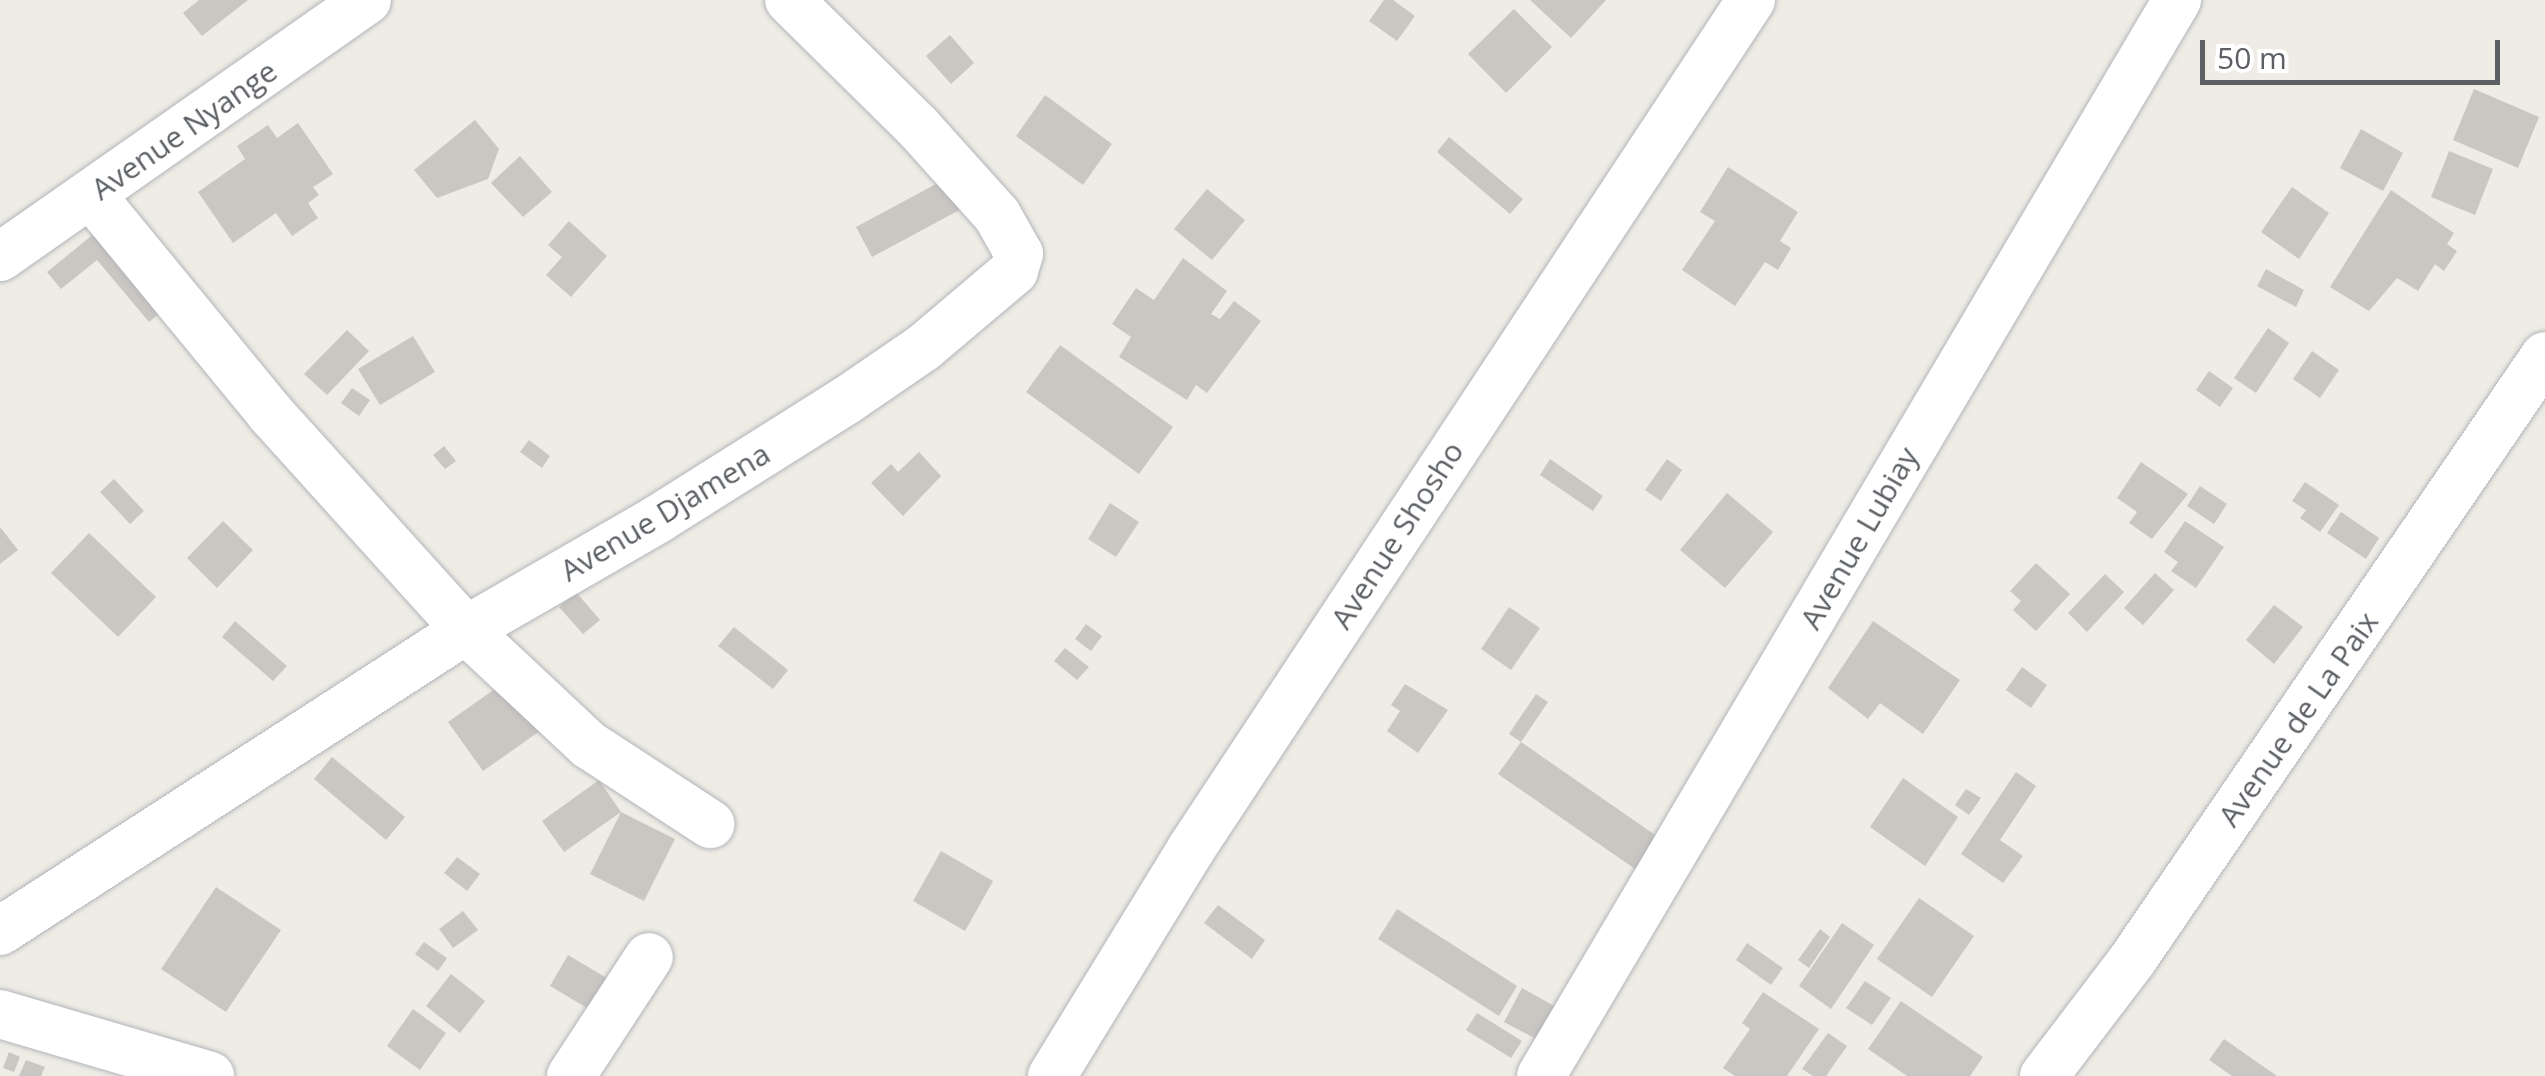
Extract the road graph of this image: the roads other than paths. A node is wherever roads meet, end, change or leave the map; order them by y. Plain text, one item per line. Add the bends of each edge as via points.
1 (367, 0) edge
2 (790, 0) edge
3 (1751, 0) edge
4 (2177, 0) edge
5 (92, 196) junction
6 (0, 257) edge
7 (2545, 356) edge
8 (466, 630) junction
9 (710, 824) dead end
10 (0, 931) edge
11 (649, 957) dead end
12 (0, 1014) edge
13 (210, 1076) edge
14 (571, 1076) edge
15 (1052, 1076) edge
16 (1542, 1076) edge
17 (2044, 1076) edge

1 - 5 street, Avenue Nyange
2 - 8 street, Avenue Djamena via 996,215 1018,254 1014,271 923,348 847,400
3 - 15 street, Avenue Shosho via 1191,849
4 - 16 street, Avenue Lubiay
5 - 6 street, Avenue Nyange
5 - 8 street via 270,414
7 - 17 street, Avenue de La Paix via 2133,959
8 - 9 street via 589,745
8 - 10 street, Avenue Djamena
11 - 14 street
12 - 13 street

